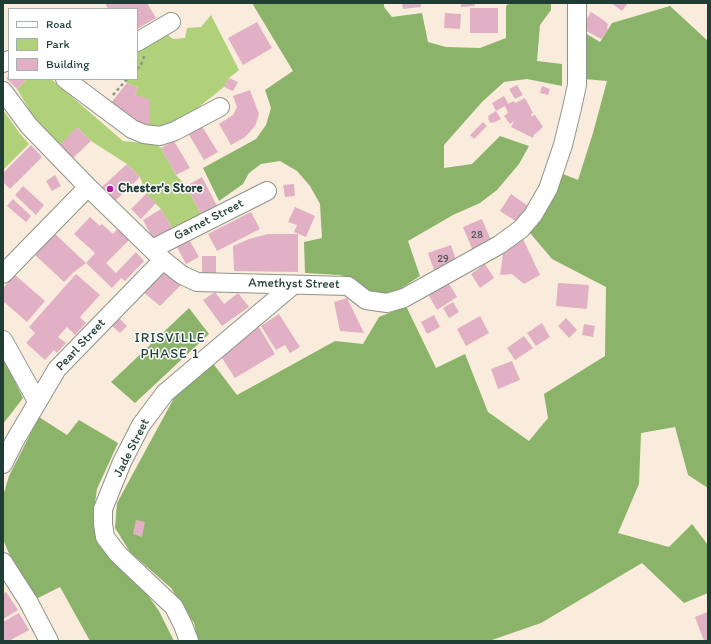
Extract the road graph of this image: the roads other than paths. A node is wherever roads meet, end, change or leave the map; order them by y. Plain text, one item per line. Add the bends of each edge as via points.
1 (577, 3) edge
2 (171, 22) dead end
3 (138, 41) edge
4 (66, 80) edge
5 (3, 91) edge
6 (220, 107) dead end
7 (88, 187) junction
8 (266, 191) dead end
9 (157, 254) junction
10 (3, 274) edge
11 (293, 285) junction
12 (3, 340) edge
13 (37, 401) junction
14 (3, 464) edge
15 (3, 562) edge
16 (49, 641) edge
17 (189, 641) edge

1 - 11 street, Amethyst Street via 576,85 568,127 548,189 533,215 521,229 456,270 404,298 387,303 366,300 348,286
2 - 3 street
4 - 6 street via 132,130 144,134 160,136 175,131
5 - 7 street, Amethyst Street via 29,126
7 - 9 street, Amethyst Street
7 - 10 street
8 - 9 street, Garnet Street
9 - 11 street, Amethyst Street via 182,276 197,282
9 - 13 street, Pearl Street via 57,369
11 - 17 street, Jade Street via 165,393 141,425 122,462 103,509 105,537 118,554 174,607
12 - 13 street
13 - 14 street, Pearl Street
15 - 16 street

